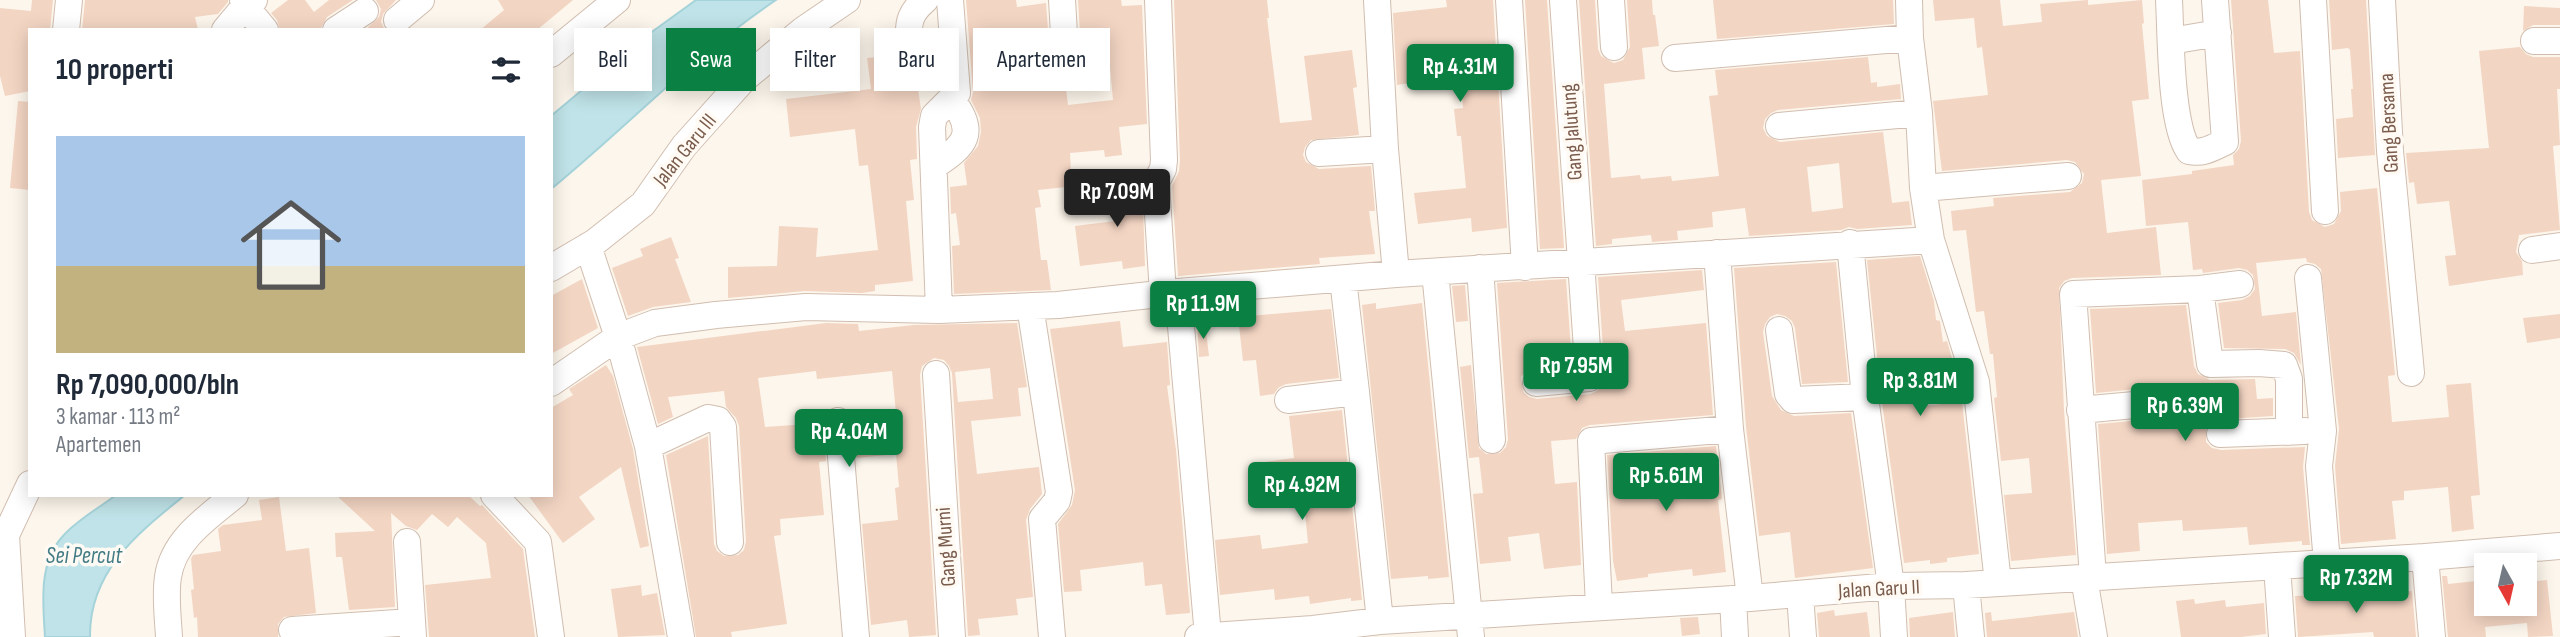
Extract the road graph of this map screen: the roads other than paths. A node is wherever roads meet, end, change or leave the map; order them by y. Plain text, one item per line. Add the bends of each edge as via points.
1 (69, 0) edge
2 (421, 0) edge
3 (617, 0) edge
4 (847, 0) edge
5 (925, 0) edge
6 (950, 0) edge
7 (1062, 0) edge
8 (1158, 0) edge
9 (1377, 0) edge
10 (1509, 0) edge
11 (1563, 0) edge
12 (1611, 0) edge
13 (1909, 0) edge
14 (2169, 0) edge
15 (2215, 0) edge
16 (2313, 0) edge
17 (2382, 0) edge
18 (247, 2) edge
19 (365, 10) dead end
20 (397, 20) dead end
21 (66, 28) edge
22 (227, 28) edge
23 (264, 28) edge
24 (340, 28) edge
25 (908, 28) edge
26 (1064, 28) edge
27 (2218, 33) junction
28 (1910, 38) junction
29 (2171, 41) junction
30 (2534, 41) dead end
31 (2560, 41) edge
32 (1614, 47) dead end
33 (553, 52) edge
34 (1675, 58) dead end
35 (1920, 113) junction
36 (1779, 127) dead end
37 (1385, 149) junction
38 (1319, 153) dead end
39 (2068, 176) dead end
40 (1923, 188) junction
41 (2325, 211) dead end
42 (1931, 240) junction
43 (1850, 243) junction
44 (589, 246) junction
45 (2560, 246) edge
46 (2532, 250) dead end
47 (1717, 253) junction
48 (1580, 263) junction
49 (553, 267) edge
50 (1525, 267) junction
51 (1480, 268) junction
52 (1435, 272) junction
53 (1396, 274) junction
54 (2308, 278) dead end
55 (1343, 279) junction
56 (2240, 284) dead end
57 (2200, 289) junction
58 (1170, 293) junction
59 (1030, 306) junction
60 (939, 310) junction
61 (1779, 330) dead end
62 (618, 337) junction
63 (2412, 373) dead end
64 (936, 374) dead end
65 (553, 382) edge
66 (1536, 383) dead end
67 (1356, 391) junction
68 (1865, 397) junction
69 (1288, 400) dead end
70 (2210, 404) dead end
71 (2080, 410) junction
72 (838, 421) dead end
73 (1730, 429) junction
74 (2317, 431) dead end
75 (2290, 432) junction
76 (2220, 434) dead end
77 (1492, 440) dead end
78 (648, 446) junction
79 (28, 488) edge
80 (233, 497) edge
81 (496, 497) edge
82 (3, 535) edge
83 (407, 542) dead end
84 (730, 542) dead end
85 (2560, 548) edge
86 (2425, 557) junction
87 (2327, 563) junction
88 (2277, 566) junction
89 (2089, 577) junction
90 (1998, 583) junction
91 (1966, 585) junction
92 (1891, 586) junction
93 (1800, 594) junction
94 (1742, 598) junction
95 (1599, 606) junction
96 (1380, 621) junction
97 (1470, 627) edge
98 (413, 629) edge
99 (292, 630) dead end
100 (1350, 631) edge
101 (1314, 633) edge
102 (1203, 636) edge
103 (12, 637) edge
104 (169, 637) edge
105 (551, 637) edge
106 (681, 637) edge
107 (856, 637) edge
108 (952, 637) edge
109 (1052, 637) edge
110 (1735, 637) edge
111 (1803, 637) edge
112 (1894, 637) edge
113 (1971, 637) edge
114 (2094, 637) edge
115 (2282, 637) edge
116 (2432, 637) edge

1 - 21 street
2 - 20 street
3 - 33 street
4 - 44 street, Jalan Garu III via 744,79 684,145 643,204
5 - 25 street via 912,12
6 - 60 street via 957,93 934,116
7 - 26 street
8 - 58 street via 1164,160 1156,182
9 - 37 street
10 - 50 street
11 - 48 street, Gang Jalutung
12 - 32 street
13 - 28 street
14 - 29 street
15 - 27 street
16 - 41 street
17 - 63 street, Gang Bersama via 2400,150 2397,245
18 - 22 street
18 - 23 street
19 - 24 street
27 - 29 street
27 - 29 street via 2225,142 2197,152 2189,151 2182,142
28 - 34 street
28 - 35 street
30 - 31 street
35 - 36 street
35 - 40 street
37 - 38 street
37 - 53 street
39 - 40 street
40 - 42 street
42 - 43 street
42 - 90 street via 1976,382
43 - 47 street
43 - 68 street
44 - 49 street, Jalan Garu III
44 - 62 street
45 - 46 street
47 - 48 street
47 - 73 street
48 - 50 street
48 - 66 street, Gang Jalutung via 1589,378
50 - 51 street
51 - 52 street
51 - 77 street
52 - 53 street
52 - 97 street
53 - 55 street
54 - 87 street via 2323,430 2319,466
55 - 58 street
55 - 67 street
56 - 57 street
57 - 71 street via 2073,294
57 - 75 street via 2210,364 2284,365
58 - 59 street
58 - 102 street
59 - 60 street
59 - 109 street via 1059,492 1042,519
60 - 62 street via 770,310 655,323
61 - 68 street via 1788,394 1793,400
62 - 65 street
62 - 78 street
64 - 108 street, Gang Murni
67 - 69 street
67 - 96 street
68 - 92 street
70 - 71 street via 2189,400
71 - 89 street
72 - 107 street
73 - 94 street
73 - 95 street via 1591,441
74 - 75 street
75 - 76 street
78 - 84 street via 708,418 718,420 723,427
78 - 106 street
79 - 82 street
80 - 104 street via 191,531 177,554 168,576
81 - 105 street via 538,542
82 - 103 street
83 - 98 street
85 - 86 street, Jalan Garu II
86 - 87 street, Jalan Garu II
86 - 116 street
87 - 88 street, Jalan Garu II
88 - 89 street, Jalan Garu II
88 - 115 street
89 - 90 street, Jalan Garu II
89 - 114 street
90 - 91 street, Jalan Garu II
91 - 92 street, Jalan Garu II
91 - 113 street
92 - 93 street, Jalan Garu II
92 - 112 street
93 - 94 street, Jalan Garu II
93 - 111 street
94 - 95 street, Jalan Garu II
94 - 110 street
95 - 97 street, Jalan Garu II
96 - 97 street, Jalan Garu II
96 - 100 street, Jalan Garu II
98 - 99 street
100 - 101 street, Jalan Garu II
101 - 102 street, Jalan Garu II

